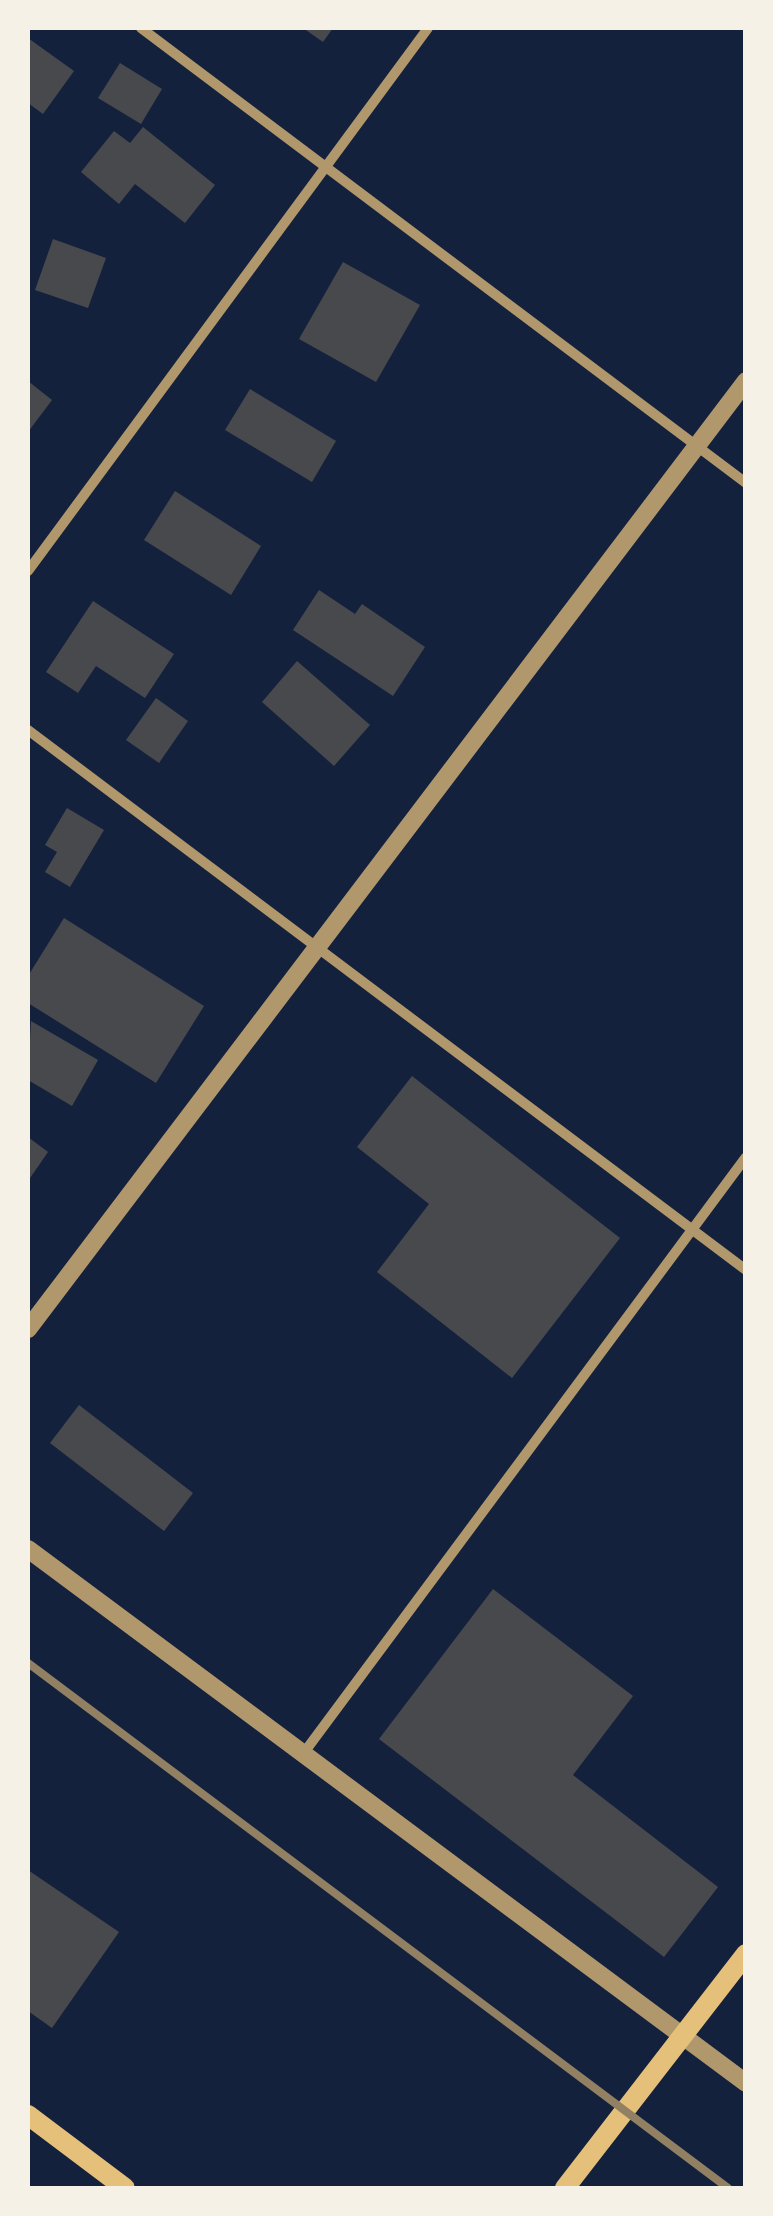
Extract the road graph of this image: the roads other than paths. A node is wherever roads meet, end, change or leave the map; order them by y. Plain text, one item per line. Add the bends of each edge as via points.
1 (141, 28) edge
2 (428, 28) edge
3 (323, 166) junction
4 (746, 381) edge
5 (697, 448) junction
6 (746, 484) edge
7 (28, 570) edge
8 (28, 730) edge
9 (314, 946) junction
10 (746, 1156) edge
11 (691, 1230) junction
12 (746, 1270) edge
13 (28, 1328) edge
14 (28, 1548) edge
15 (299, 1759) junction
16 (746, 1954) edge
17 (680, 2038) junction
18 (746, 2082) edge
19 (28, 2115) edge
20 (125, 2188) edge
21 (565, 2188) edge

1 - 3 street
2 - 3 street
3 - 5 street
3 - 7 street
4 - 5 street
5 - 6 street
5 - 9 street
8 - 9 street
9 - 11 street
9 - 13 street
10 - 11 street
11 - 12 street
11 - 15 street
14 - 15 street
15 - 17 street
16 - 17 main road
17 - 18 street
17 - 21 main road
19 - 20 main road

